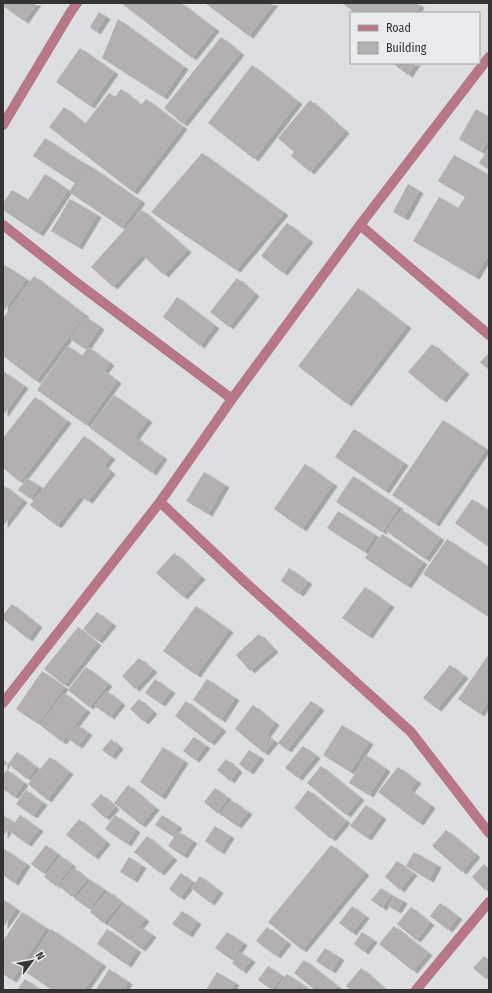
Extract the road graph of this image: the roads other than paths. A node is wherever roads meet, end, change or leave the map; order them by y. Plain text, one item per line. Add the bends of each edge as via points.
1 (77, 3) edge
2 (489, 57) edge
3 (3, 125) edge
4 (3, 225) edge
5 (360, 226) junction
6 (489, 335) edge
7 (232, 399) junction
8 (160, 502) junction
9 (3, 703) edge
10 (489, 833) edge
11 (489, 902) edge
12 (416, 990) edge

1 - 3 street
2 - 5 street
4 - 7 street
5 - 6 street
5 - 7 street
7 - 8 street
8 - 9 street
8 - 10 street via 411,732
11 - 12 street

